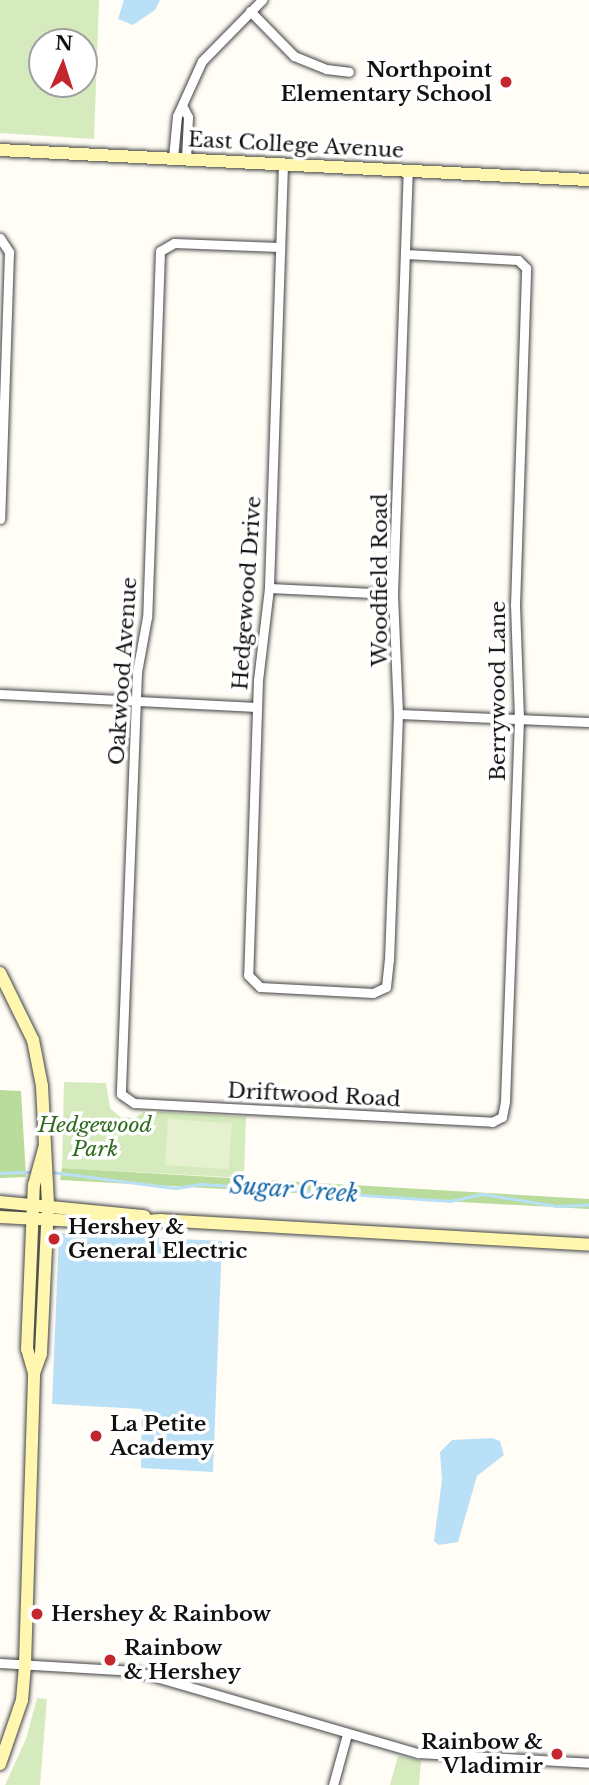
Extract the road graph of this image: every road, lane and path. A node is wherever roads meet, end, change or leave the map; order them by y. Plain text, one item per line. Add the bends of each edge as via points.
1 (262, 0) edge
2 (250, 11) junction
3 (348, 72) dead end
4 (183, 107) junction
5 (0, 150) edge
6 (173, 158) junction
7 (186, 159) junction
8 (283, 164) junction
9 (408, 171) junction
10 (589, 180) edge
11 (3, 240) edge
12 (279, 247) junction
13 (405, 254) junction
14 (0, 519) edge
15 (269, 588) junction
16 (393, 594) junction
17 (0, 694) edge
18 (136, 701) junction
19 (257, 707) junction
20 (398, 714) junction
21 (519, 719) junction
22 (589, 722) edge
23 (0, 973) edge
24 (384, 988) joint
25 (125, 1099) joint
26 (500, 1119) joint
27 (45, 1145) junction
28 (0, 1202) edge
29 (33, 1204) junction
30 (48, 1205) junction
31 (0, 1217) edge
32 (33, 1219) junction
33 (47, 1220) junction
34 (161, 1220) junction
35 (589, 1245) edge
36 (34, 1373) junction
37 (0, 1663) edge
38 (25, 1664) junction
39 (346, 1734) junction
40 (589, 1763) edge
41 (0, 1764) edge
42 (333, 1785) edge

1 - 2 street
2 - 3 street via 295,55 326,69
2 - 4 street via 202,61
4 - 6 street via 177,116
4 - 7 street via 188,117
5 - 6 main road, East College Avenue
6 - 7 main road, East College Avenue
7 - 8 main road, East College Avenue
8 - 9 main road, East College Avenue
8 - 12 street, Hedgewood Drive
9 - 10 main road, East College Avenue
9 - 13 street, Woodfield Road
11 - 14 street
12 - 15 street, Hedgewood Drive
12 - 18 street, Oakwood Avenue via 163,246 147,617
13 - 16 street, Woodfield Road
13 - 21 street, Berrywood Lane via 523,263 527,281 514,627
15 - 16 street
15 - 19 street, Hedgewood Drive
16 - 20 street, Woodfield Road
17 - 18 street
18 - 19 street
18 - 25 street, Oakwood Avenue via 121,1094
19 - 24 street, Hedgewood Drive via 250,982 260,987 373,993
20 - 21 street
20 - 24 street, Woodfield Road
21 - 22 street
21 - 26 street, Berrywood Lane via 505,1101
23 - 27 main road via 33,1040 42,1086
25 - 26 street, Driftwood Road via 373,1116
27 - 29 main road
27 - 30 main road
28 - 29 main road
29 - 30 main road
29 - 32 main road
30 - 33 main road
30 - 34 main road via 116,1210
31 - 32 main road
32 - 33 main road
32 - 36 main road via 27,1349
33 - 34 main road
33 - 36 main road via 41,1354
34 - 35 main road
36 - 38 main road
37 - 38 street
38 - 39 street via 135,1671
38 - 41 main road via 22,1700
39 - 40 street via 418,1754
39 - 42 street

